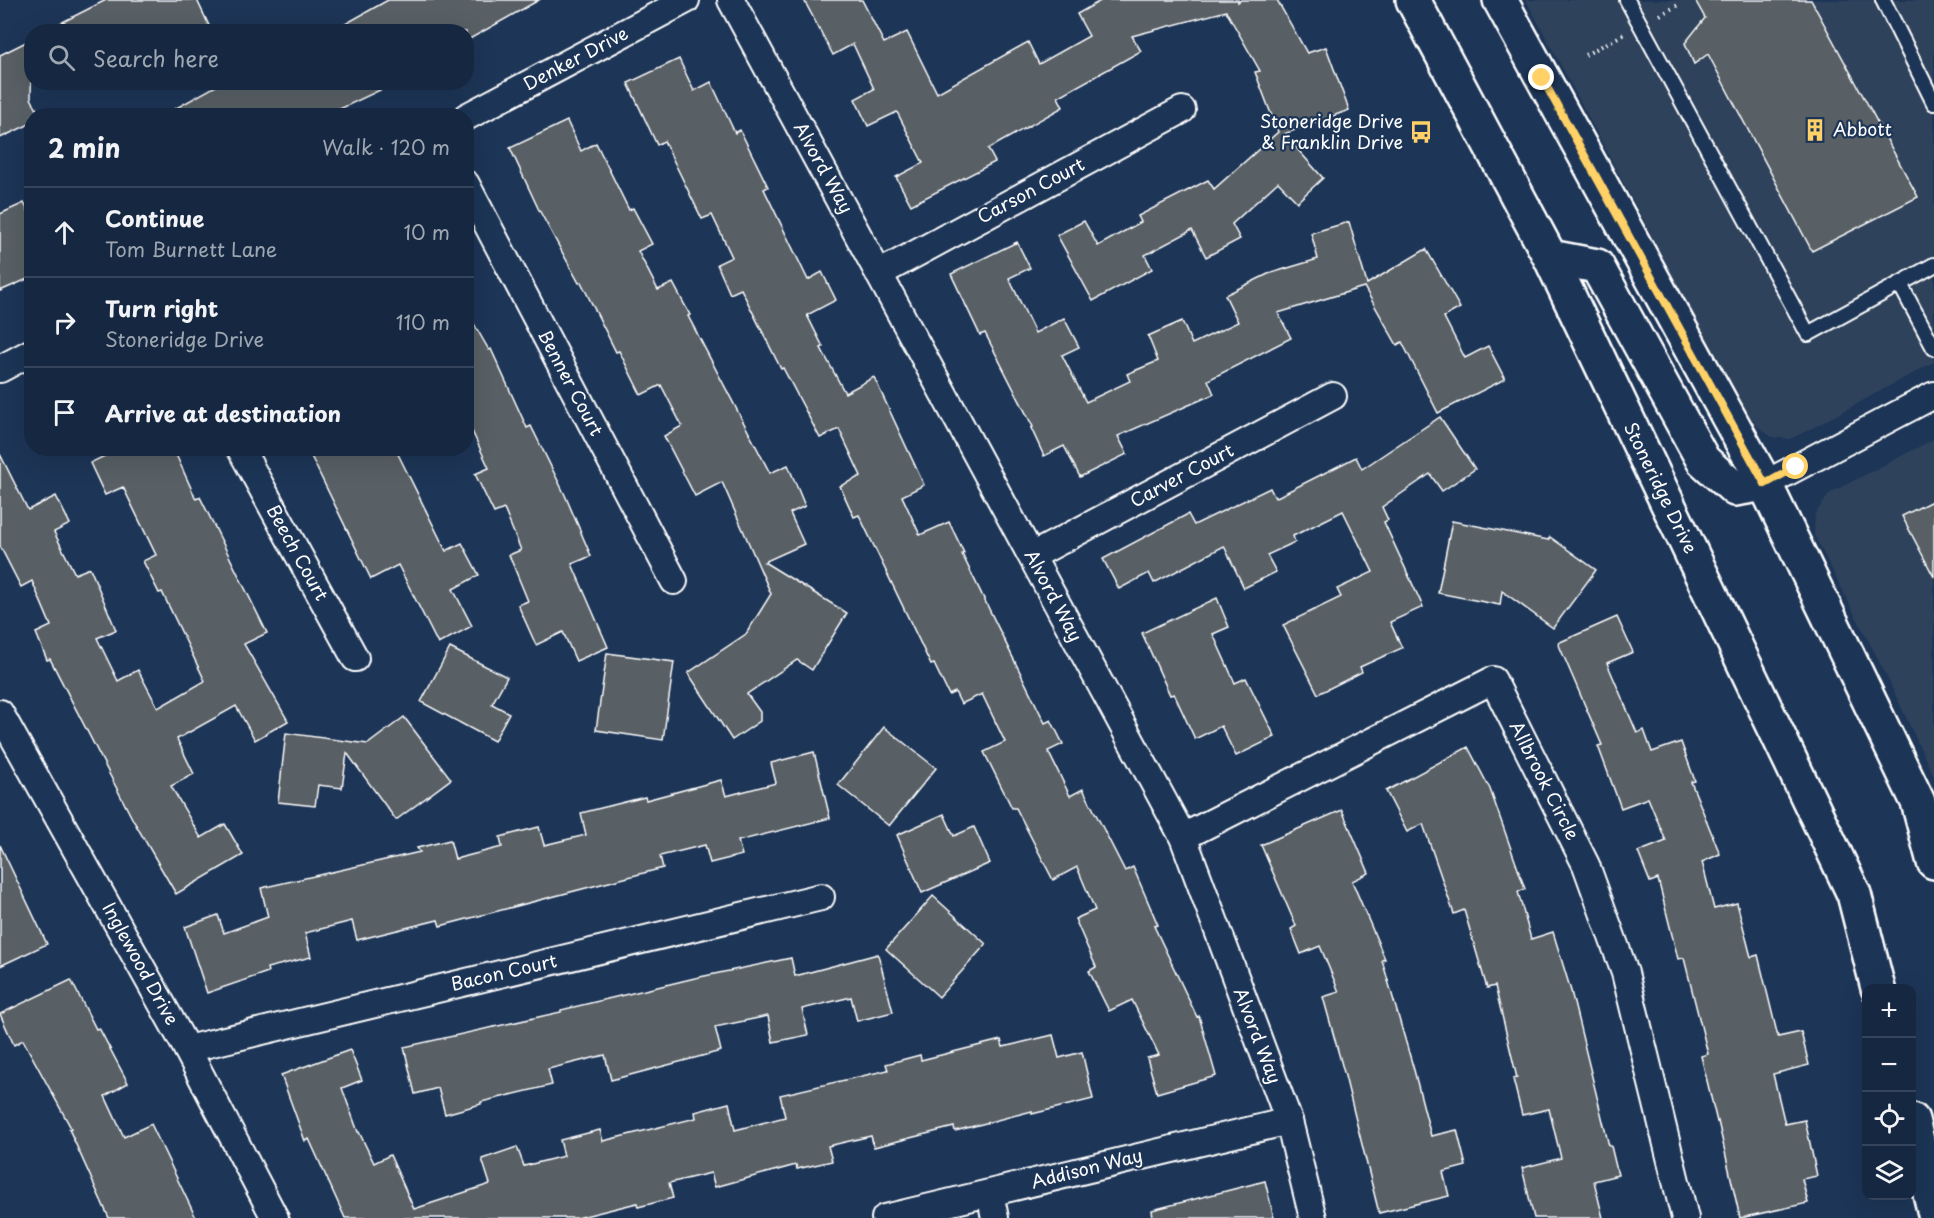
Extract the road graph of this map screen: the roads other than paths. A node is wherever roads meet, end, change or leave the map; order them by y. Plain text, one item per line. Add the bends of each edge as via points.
1 (686, 0) edge
2 (731, 0) edge
3 (1413, 0) edge
4 (1500, 0) edge
5 (1627, 0) edge
6 (1883, 0) edge
7 (1934, 103) edge
8 (1182, 110) dead end
9 (474, 113) edge
10 (474, 199) edge
11 (1550, 257) junction
12 (1934, 265) edge
13 (880, 273) junction
14 (1900, 284) junction
15 (1934, 348) edge
16 (24, 356) edge
17 (0, 369) edge
18 (1934, 395) edge
19 (1333, 396) dead end
20 (244, 456) edge
21 (1765, 484) junction
22 (1032, 556) junction
23 (674, 581) dead end
24 (355, 658) dead end
25 (0, 713) edge
26 (11, 758) edge
27 (1183, 837) junction
28 (1934, 862) edge
29 (821, 897) dead end
30 (1877, 984) edge
31 (187, 1049) junction
32 (1289, 1121) junction
33 (1916, 1139) edge
34 (990, 1192) junction
35 (1934, 1209) edge
36 (275, 1218) edge
37 (885, 1218) edge
38 (995, 1218) edge
39 (1313, 1218) edge
40 (1685, 1218) edge

1 - 9 street, Denker Drive
2 - 13 street, Alvord Way
3 - 11 main road, Stoneridge Drive
4 - 21 main road
5 - 14 lane via 1808,334
6 - 7 lane
8 - 13 street, Carson Court
10 - 23 street, Benner Court
11 - 21 main road via 1597,266 1703,460 1735,489
11 - 30 main road, Stoneridge Drive via 1854,894
12 - 14 lane
13 - 22 street, Alvord Way
14 - 15 lane
16 - 17 street
18 - 21 street
19 - 22 street, Carver Court
20 - 24 street, Beech Court
21 - 28 main road via 1918,802
22 - 27 street, Alvord Way
25 - 26 street, Inglewood Drive
26 - 31 street, Inglewood Drive
27 - 32 street, Alvord Way
27 - 40 street, Allbrook Circle via 1493,680 1586,865 1613,940
29 - 31 street, Bacon Court
31 - 36 street, Inglewood Drive
32 - 34 street, Addison Way
32 - 39 street, Alvord Way
33 - 35 main road
34 - 37 street, Addison Way
34 - 38 street

